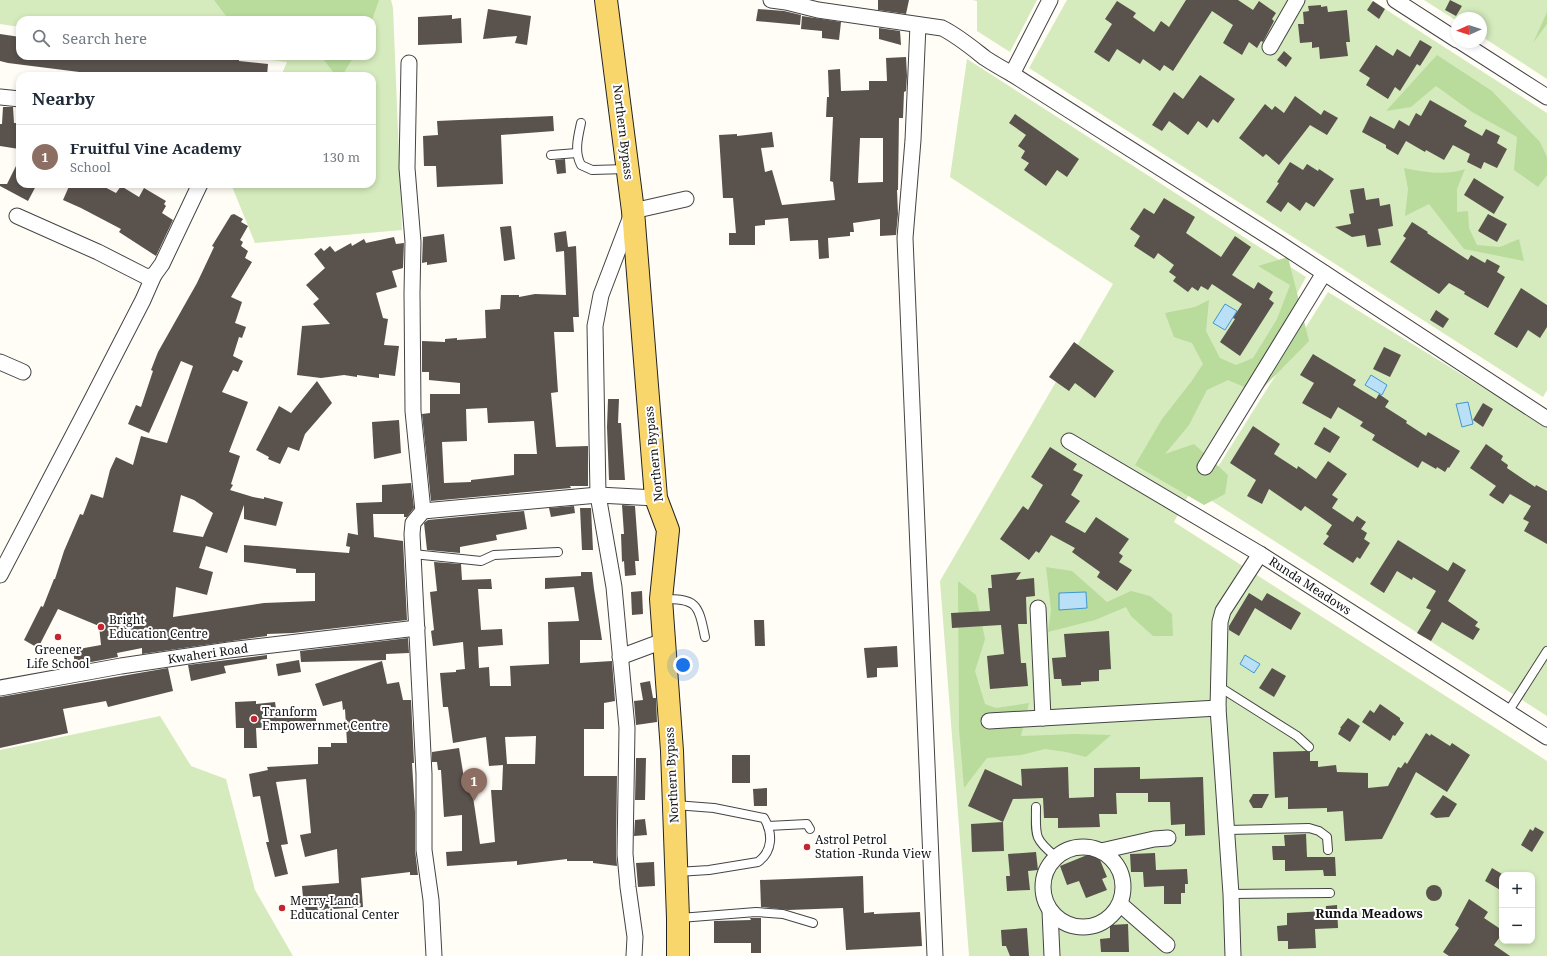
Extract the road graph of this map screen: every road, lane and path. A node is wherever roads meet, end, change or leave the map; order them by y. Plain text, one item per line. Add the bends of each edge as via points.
1 (606, 0) edge
2 (770, 0) edge
3 (1050, 0) edge
4 (1297, 0) edge
5 (1395, 0) edge
6 (918, 25) junction
7 (1451, 36) edge
8 (1270, 47) dead end
9 (1470, 48) edge
10 (409, 63) dead end
11 (1012, 74) junction
12 (0, 97) edge
13 (1547, 97) edge
14 (16, 99) edge
15 (581, 123) dead end
16 (577, 153) junction
17 (551, 155) dead end
18 (628, 169) junction
19 (198, 188) edge
20 (686, 199) dead end
21 (633, 211) junction
22 (17, 216) dead end
23 (1324, 273) junction
24 (154, 275) junction
25 (0, 362) edge
26 (22, 372) dead end
27 (1545, 414) edge
28 (1068, 441) dead end
29 (1205, 467) dead end
30 (598, 496) junction
31 (656, 498) junction
32 (423, 511) junction
33 (558, 552) dead end
34 (413, 554) junction
35 (1260, 554) junction
36 (0, 575) edge
37 (661, 599) junction
38 (1038, 608) dead end
39 (417, 628) junction
40 (705, 636) dead end
41 (663, 641) junction
42 (1547, 651) edge
43 (620, 657) junction
44 (1218, 686) junction
45 (0, 688) edge
46 (1218, 708) junction
47 (1508, 712) junction
48 (1042, 718) junction
49 (989, 721) dead end
50 (1547, 737) edge
51 (1309, 747) dead end
52 (674, 805) junction
53 (1036, 807) dead end
54 (768, 826) junction
55 (810, 829) dead end
56 (1227, 830) junction
57 (1168, 838) dead end
58 (1101, 850) junction
59 (1328, 850) dead end
60 (1055, 856) junction
61 (677, 872) junction
62 (1330, 893) dead end
63 (1231, 894) junction
64 (1120, 904) junction
65 (1050, 911) junction
66 (678, 918) junction
67 (813, 923) dead end
68 (1167, 945) dead end
69 (434, 956) edge
70 (634, 956) edge
71 (678, 956) edge
72 (935, 956) edge
73 (1052, 956) edge
74 (1233, 956) edge

1 - 18 main road, Northern Bypass
2 - 6 street
3 - 11 street
4 - 8 street
5 - 7 street
6 - 11 street via 948,31 986,59
6 - 72 street via 913,140 905,238
9 - 13 street
10 - 32 street via 407,168 413,242 413,411
11 - 23 street
12 - 14 street
15 - 16 lane
16 - 17 lane
16 - 18 lane via 581,165 592,170
18 - 21 main road, Northern Bypass
19 - 24 street via 162,264
20 - 21 street
21 - 30 street via 601,295 595,326
21 - 31 main road, Northern Bypass
22 - 24 street via 147,277
23 - 27 street
23 - 29 street
24 - 36 street
25 - 26 street
28 - 35 street, Runda Meadows
30 - 31 street
30 - 32 street
30 - 43 street via 614,587
31 - 37 main road, Northern Bypass via 668,530
32 - 34 street via 413,523
33 - 34 lane via 494,555 481,561
34 - 39 street
35 - 44 street via 1221,616
35 - 47 street, Runda Meadows
37 - 40 lane via 688,600 695,605 702,619
37 - 41 main road, Northern Bypass
38 - 48 street
39 - 45 street, Kwaheri Road via 222,651
39 - 69 street via 424,774 424,850 429,881
41 - 43 street
41 - 52 main road, Northern Bypass
42 - 47 lane
43 - 70 street via 627,728 625,854 635,937
44 - 46 street
44 - 51 lane via 1297,736
46 - 48 street
46 - 56 street
47 - 50 street, Runda Meadows
48 - 49 street
52 - 54 lane via 714,808 752,815 764,818
52 - 61 main road, Northern Bypass
53 - 60 lane via 1038,837 1041,844
54 - 55 lane via 807,824
54 - 61 lane via 769,849 758,862
56 - 59 lane via 1309,828 1327,837
56 - 63 street
57 - 58 street
58 - 60 street via 1086,846 1071,848
58 - 64 street via 1115,862 1123,879
60 - 65 street via 1043,881 1044,897
61 - 66 main road, Northern Bypass
62 - 63 lane
63 - 74 street
64 - 65 street via 1114,914 1099,924 1081,928 1064,923
64 - 68 street
65 - 73 street
66 - 67 lane via 756,912 783,914
66 - 71 main road, Northern Bypass

